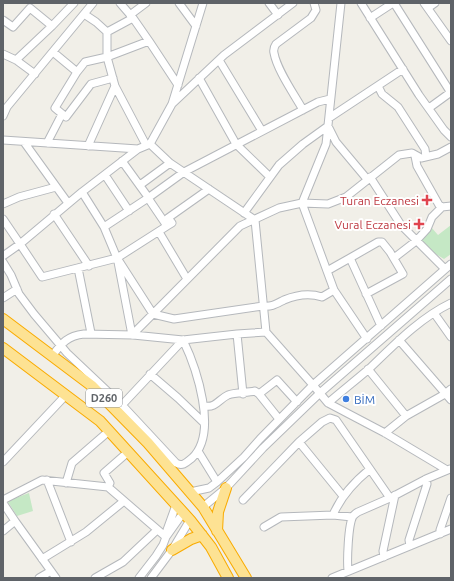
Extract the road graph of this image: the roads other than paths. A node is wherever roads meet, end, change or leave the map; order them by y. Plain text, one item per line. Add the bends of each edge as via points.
1 (74, 3) edge
2 (93, 3) edge
3 (120, 3) edge
4 (146, 3) edge
5 (179, 3) edge
6 (203, 3) edge
7 (269, 3) edge
8 (293, 3) edge
9 (314, 3) edge
10 (341, 3) edge
11 (361, 3) edge
12 (394, 3) edge
13 (435, 3) edge
14 (426, 6) edge
15 (84, 14) junction
16 (278, 15) junction
17 (132, 16) junction
18 (370, 18) junction
19 (3, 20) edge
20 (52, 26) junction
21 (196, 26) junction
22 (107, 32) junction
23 (149, 41) junction
24 (451, 41) edge
25 (53, 52) junction
26 (3, 54) edge
27 (106, 57) junction
28 (16, 60) junction
29 (219, 60) junction
30 (403, 69) junction
31 (77, 72) junction
32 (35, 74) junction
33 (200, 78) junction
34 (114, 82) junction
35 (178, 85) junction
36 (378, 86) junction
37 (451, 93) edge
38 (330, 100) junction
39 (172, 104) junction
40 (429, 108) junction
41 (303, 110) junction
42 (62, 114) junction
43 (3, 116) edge
44 (329, 122) junction
45 (262, 131) junction
46 (451, 137) edge
47 (3, 140) edge
48 (24, 142) junction
49 (47, 143) junction
50 (236, 144) junction
51 (148, 145) junction
52 (88, 146) junction
53 (451, 147) edge
54 (138, 149) junction
55 (415, 156) junction
56 (426, 157) junction
57 (122, 162) junction
58 (170, 163) junction
59 (184, 172) junction
60 (105, 175) junction
61 (270, 177) junction
62 (369, 178) junction
63 (140, 185) junction
64 (56, 187) junction
65 (209, 189) junction
66 (82, 192) junction
67 (148, 198) junction
68 (302, 203) junction
69 (3, 204) edge
70 (68, 204) junction
71 (451, 206) edge
72 (442, 207) junction
73 (129, 211) junction
74 (244, 213) junction
75 (54, 214) junction
76 (3, 219) edge
77 (255, 220) junction
78 (167, 226) junction
79 (104, 227) junction
80 (159, 232) junction
81 (416, 241) junction
82 (20, 244) junction
83 (3, 256) edge
84 (117, 258) junction
85 (350, 258) junction
86 (394, 258) junction
87 (3, 262) edge
88 (89, 266) junction
89 (448, 266) edge
90 (78, 268) junction
91 (327, 271) junction
92 (187, 279) junction
93 (451, 279) edge
94 (17, 290) junction
95 (334, 290) junction
96 (366, 294) junction
97 (3, 298) edge
98 (451, 303) edge
99 (263, 306) junction
100 (434, 313) junction
101 (153, 314) junction
102 (3, 319) edge
103 (381, 326) junction
104 (266, 332) junction
105 (92, 333) junction
106 (237, 334) junction
107 (132, 335) junction
108 (451, 337) edge
109 (367, 339) junction
110 (183, 340) junction
111 (399, 340) junction
112 (61, 344) junction
113 (3, 348) edge
114 (52, 356) junction
115 (368, 369) junction
116 (150, 374) junction
117 (313, 385) junction
118 (448, 392) edge
119 (320, 393) junction
120 (243, 394) junction
121 (259, 394) junction
122 (66, 395) junction
123 (451, 400) edge
124 (297, 402) junction
125 (328, 403) junction
126 (122, 405) junction
127 (205, 406) junction
128 (406, 416) junction
129 (279, 420) junction
130 (204, 423) junction
131 (109, 431) junction
132 (385, 433) junction
133 (299, 442) junction
134 (198, 451) junction
135 (128, 452) junction
136 (3, 462) edge
137 (370, 469) junction
138 (449, 469) edge
139 (426, 479) junction
140 (47, 480) junction
141 (217, 482) junction
142 (66, 483) junction
143 (108, 488) junction
144 (226, 488) junction
145 (190, 492) junction
146 (343, 496) junction
147 (392, 496) junction
148 (451, 498) edge
149 (3, 500) edge
150 (243, 500) dead end
151 (124, 501) junction
152 (3, 503) edge
153 (176, 505) junction
154 (203, 507) junction
155 (333, 515) junction
156 (187, 516) junction
157 (352, 518) junction
158 (15, 521) junction
159 (264, 528) dead end
160 (451, 529) edge
161 (157, 530) junction
162 (3, 531) edge
163 (217, 531) junction
164 (440, 534) junction
165 (202, 535) junction
166 (166, 537) junction
167 (71, 542) junction
168 (163, 545) junction
169 (410, 546) junction
170 (172, 550) junction
171 (384, 557) junction
172 (42, 559) junction
173 (50, 571) junction
174 (348, 571) junction
175 (39, 578) edge
176 (56, 578) edge
177 (95, 578) edge
178 (139, 578) edge
179 (151, 578) edge
180 (228, 578) edge
181 (246, 578) edge
182 (332, 578) edge

1 - 20 street
2 - 15 street
3 - 17 street
4 - 17 street
5 - 21 street
6 - 21 street
7 - 16 street
8 - 16 street
9 - 41 street via 316,10 311,18 276,44 274,49 282,73
10 - 38 street
11 - 18 street
12 - 18 street
12 - 37 street
13 - 14 street
14 - 24 street
15 - 22 street
15 - 25 street
16 - 29 street
17 - 22 street
17 - 23 street
18 - 30 street
19 - 20 street via 13,27 30,8
20 - 28 street
21 - 35 street
22 - 27 street
23 - 27 street
23 - 35 street
25 - 31 street
25 - 32 street
26 - 28 street
27 - 31 street via 85,62
27 - 34 street
28 - 32 street
29 - 33 street
29 - 45 street
30 - 36 street
30 - 40 street
31 - 42 street via 55,108
32 - 43 street via 7,107
33 - 39 street
33 - 50 street
34 - 42 street via 91,84 66,117
34 - 51 street
34 - 52 street
35 - 39 street
36 - 44 street
36 - 56 street via 385,98 398,108 425,149
37 - 40 street
38 - 41 street via 318,102
38 - 44 street
39 - 51 street
40 - 46 street
41 - 45 street
42 - 49 street
44 - 61 street via 279,165
44 - 62 street via 336,142
44 - 68 street via 326,144
45 - 50 street
47 - 48 street
48 - 49 street
48 - 64 street
49 - 52 street
50 - 59 street
50 - 61 street
51 - 54 street
51 - 58 street
52 - 54 street
53 - 56 street
54 - 57 street
55 - 56 street
55 - 62 street via 408,153 399,155
55 - 72 street via 417,166
57 - 60 street
57 - 63 street
58 - 59 street
58 - 63 street
59 - 65 street
59 - 67 street
60 - 66 street
60 - 73 street
61 - 74 street
62 - 68 street via 346,197 328,204
62 - 81 street via 401,226
63 - 67 street
64 - 69 street
64 - 70 street
65 - 74 street
65 - 78 street via 168,218 172,223
66 - 70 street
66 - 79 street
67 - 73 street
67 - 78 street
68 - 77 street via 279,208
68 - 91 street
70 - 75 street
71 - 72 street
72 - 81 street
73 - 79 street
74 - 77 street
75 - 82 street
75 - 88 street
76 - 82 street
77 - 92 street via 240,226
77 - 99 street
78 - 80 street
79 - 84 street
80 - 84 street
80 - 92 street
81 - 86 street
81 - 89 street
82 - 83 street
82 - 90 street via 42,277
84 - 88 street
84 - 101 street
84 - 107 street
85 - 86 street via 378,242 382,242
85 - 91 street
85 - 96 street
86 - 96 street via 403,274
87 - 94 street
88 - 90 street
89 - 103 street
90 - 105 street
91 - 95 street
92 - 101 street
93 - 119 street
94 - 97 street
94 - 112 street
95 - 99 street via 322,297 305,295 271,307
95 - 109 street
96 - 103 street
98 - 100 street
99 - 101 street via 174,319
99 - 104 street
100 - 108 street
100 - 111 street
101 - 107 street
102 - 114 highway, D260
103 - 109 street
104 - 106 street
104 - 117 street
105 - 107 street
105 - 112 street via 67,338
106 - 110 street
106 - 120 street
107 - 110 street
109 - 117 street
110 - 116 street
110 - 127 street via 192,360
111 - 115 street
111 - 118 street
112 - 114 street
112 - 126 street via 67,353
113 - 122 highway, D260
114 - 145 highway, D260 via 92,386 148,443
115 - 125 street
115 - 128 street
116 - 126 street
116 - 130 street
117 - 119 street
117 - 124 street
118 - 123 street
118 - 128 street
119 - 125 street
119 - 144 street
120 - 121 street via 254,391
120 - 127 street via 228,395 210,407
121 - 124 street via 277,380
121 - 129 street
122 - 131 highway, D260
122 - 136 street
124 - 129 street
125 - 132 street
126 - 134 street via 177,464 184,464
127 - 130 street
128 - 132 street
129 - 141 street
130 - 134 street via 204,433
131 - 135 highway, D260
131 - 142 street via 72,463
132 - 138 street
133 - 137 street via 325,420 334,418
133 - 146 street
133 - 150 street
134 - 141 street
135 - 143 street via 104,473 110,483
135 - 153 highway, D260
137 - 146 street
137 - 147 street
138 - 139 street
139 - 147 street
139 - 169 street via 427,484 409,540
140 - 142 street
140 - 149 street via 42,480
140 - 167 street
141 - 145 street via 209,488
142 - 143 street
143 - 151 street
144 - 154 street
144 - 163 highway via 218,512
145 - 153 highway
145 - 154 highway, D260
146 - 155 street
147 - 157 street via 358,512
147 - 171 street
148 - 164 street
151 - 161 street
151 - 167 street
152 - 158 street
153 - 156 highway, D260
153 - 166 street
154 - 156 highway
154 - 163 highway, D260
155 - 157 street
155 - 159 street via 281,517
156 - 165 highway, D260
156 - 166 street
156 - 170 street
157 - 174 street
158 - 162 street
158 - 172 street
160 - 164 street
161 - 166 street
161 - 177 street via 123,562
163 - 181 highway, D260
164 - 169 street
165 - 170 highway
165 - 180 highway, D260
166 - 168 street
167 - 172 street
168 - 170 street
168 - 178 street
169 - 171 street
170 - 179 street
171 - 174 street
172 - 173 street
173 - 175 street
173 - 176 street
174 - 182 street

